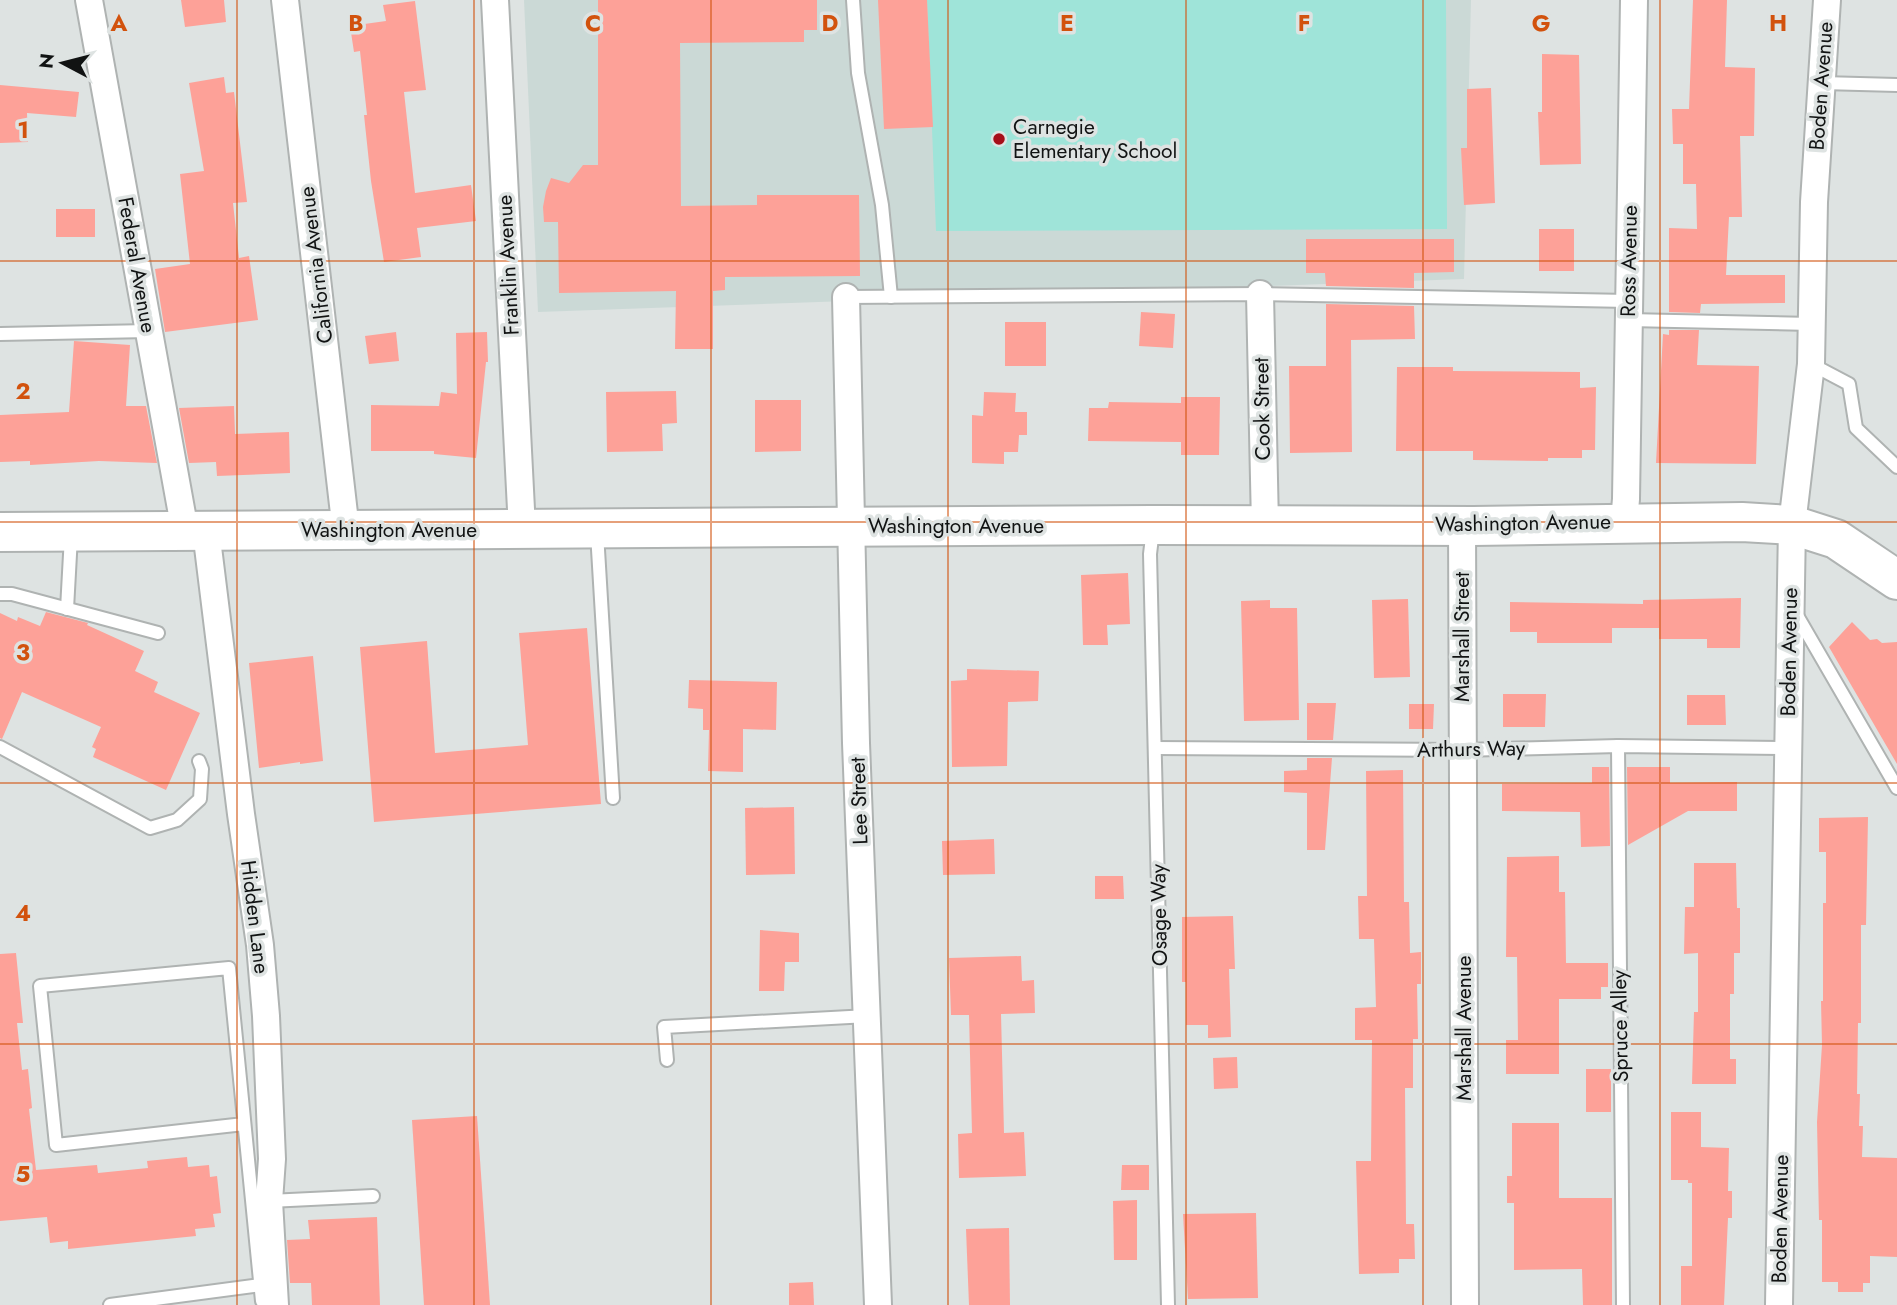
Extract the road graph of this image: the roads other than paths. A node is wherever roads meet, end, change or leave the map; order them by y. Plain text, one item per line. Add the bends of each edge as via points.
1 (89, 0) edge
2 (285, 0) edge
3 (495, 0) edge
4 (853, 0) edge
5 (1634, 0) edge
6 (1827, 0) edge
7 (1822, 83) junction
8 (1897, 85) edge
9 (1260, 294) junction
10 (846, 297) joint
11 (891, 297) junction
12 (1628, 310) junction
13 (1812, 324) junction
14 (149, 331) junction
15 (0, 334) edge
16 (1811, 364) junction
17 (1897, 467) edge
18 (1624, 522) junction
19 (1462, 524) junction
20 (1153, 525) junction
21 (1265, 525) junction
22 (1792, 525) junction
23 (851, 527) junction
24 (522, 529) junction
25 (597, 529) junction
26 (195, 531) junction
27 (346, 531) junction
28 (0, 532) edge
29 (71, 532) junction
30 (1897, 580) edge
31 (0, 594) edge
32 (1790, 604) junction
33 (67, 609) junction
34 (158, 633) dead end
35 (1618, 746) junction
36 (0, 747) edge
37 (1155, 748) junction
38 (1788, 748) junction
39 (1462, 750) junction
40 (200, 761) dead end
41 (1897, 788) edge
42 (613, 798) dead end
43 (868, 1016) junction
44 (667, 1060) dead end
45 (244, 1124) junction
46 (373, 1196) dead end
47 (270, 1201) junction
48 (268, 1295) edge
49 (110, 1305) edge
50 (263, 1305) edge
51 (878, 1305) edge
52 (1168, 1305) edge
53 (1465, 1305) edge
54 (1623, 1305) edge
55 (1779, 1305) edge

1 - 14 street, Federal Avenue
2 - 27 street, California Avenue
3 - 24 street, Franklin Avenue
4 - 11 lane via 858,73 882,205
5 - 12 street, Ross Avenue
6 - 7 street, Boden Avenue
7 - 8 lane
7 - 13 street, Boden Avenue
9 - 11 lane
9 - 12 lane
9 - 21 street, Cook Street
10 - 11 lane
10 - 23 street, Lee Street
12 - 13 lane
12 - 18 street, Ross Avenue
13 - 16 street, Boden Avenue
14 - 15 lane
14 - 26 street, Federal Avenue
16 - 17 lane via 1849,384 1856,428
16 - 22 street, Boden Avenue
18 - 19 main road, Washington Avenue
18 - 22 main road, Washington Avenue
19 - 21 main road, Washington Avenue
19 - 39 street, Marshall Street
20 - 21 main road, Washington Avenue
20 - 23 main road, Washington Avenue
20 - 37 lane, Osage Way
22 - 30 main road, Washington Avenue via 1836,539
22 - 32 street, Boden Avenue
23 - 25 main road, Washington Avenue
23 - 43 street, Lee Street
24 - 25 main road, Washington Avenue
24 - 27 main road, Washington Avenue
25 - 42 lane
26 - 27 main road, Washington Avenue
26 - 29 main road, Washington Avenue
26 - 47 street, Hidden Lane via 260,945 270,1070
28 - 29 main road, Washington Avenue
29 - 33 lane
31 - 33 lane
32 - 38 street, Boden Avenue
32 - 41 lane
33 - 34 lane
35 - 38 lane, Arthurs Way
35 - 39 lane, Arthurs Way
35 - 54 lane, Spruce Alley
36 - 40 lane via 150,828 177,820 200,799
37 - 39 lane, Arthurs Way
37 - 52 lane, Osage Way
38 - 55 street, Boden Avenue
39 - 53 street, Marshall Avenue
43 - 44 lane via 664,1027
43 - 51 street, Lee Street
45 - 45 lane via 229,968 40,986 56,1145
45 - 48 lane
46 - 47 lane
47 - 48 street, Hidden Lane
48 - 49 lane
48 - 50 lane

